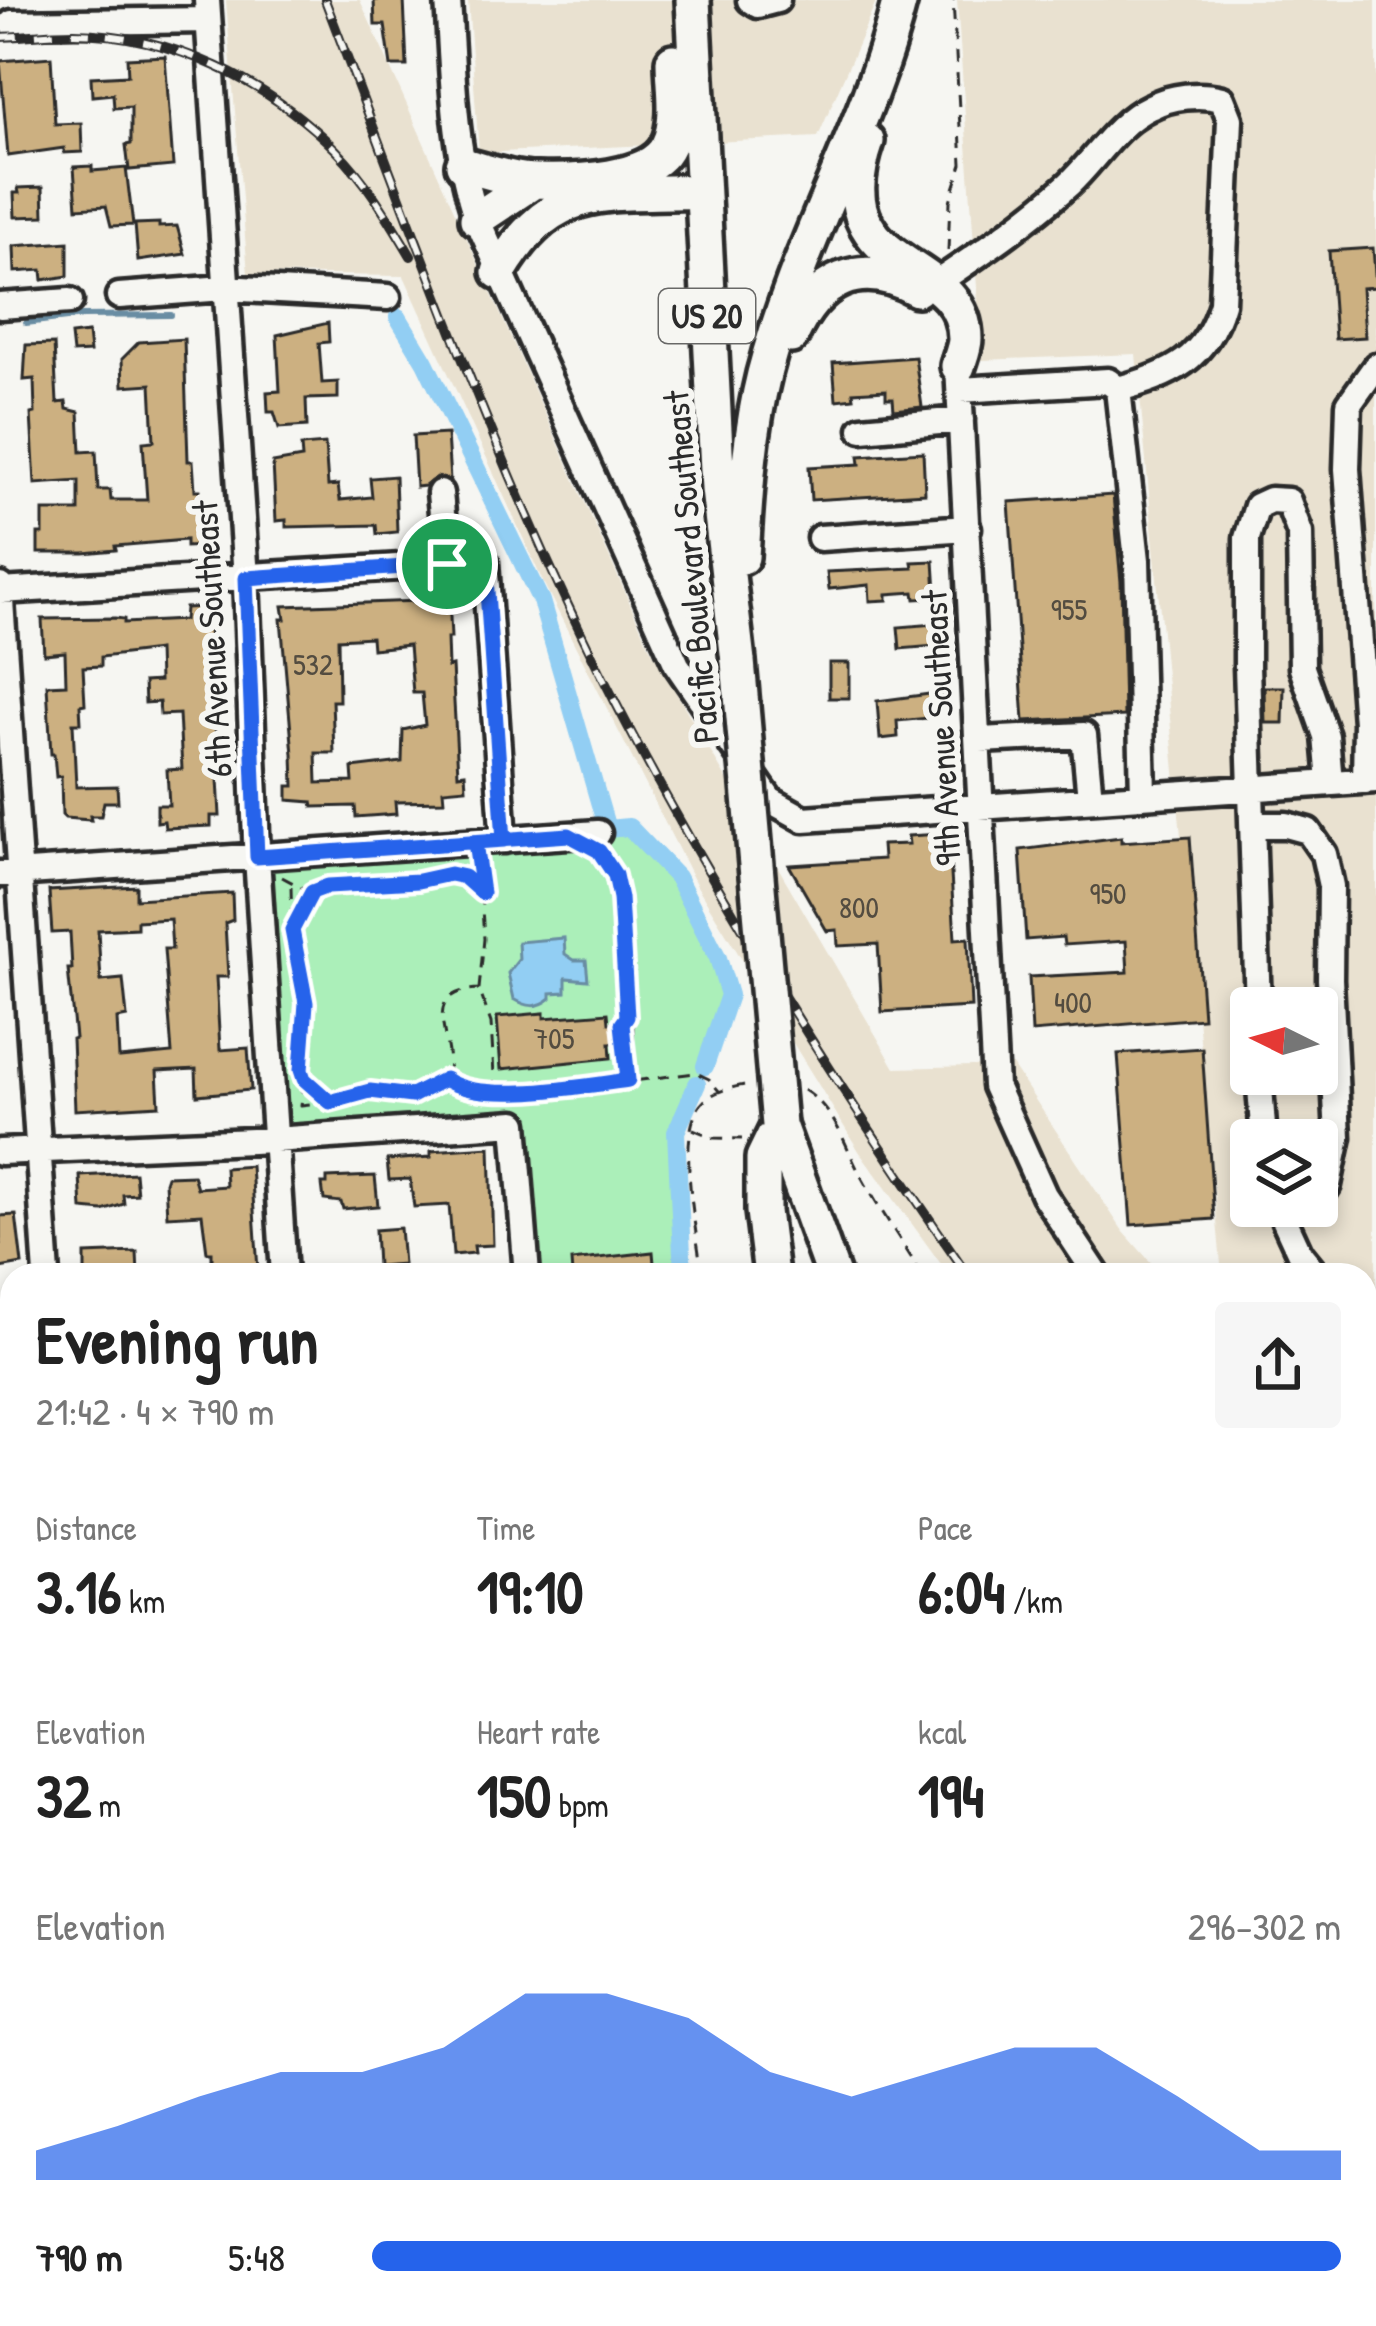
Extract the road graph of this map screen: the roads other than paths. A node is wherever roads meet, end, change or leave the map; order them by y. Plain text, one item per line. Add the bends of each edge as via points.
1 (448, 0) edge
2 (680, 0) edge
3 (693, 0) edge
4 (751, 0) edge
5 (777, 0) edge
6 (900, 0) edge
7 (207, 10) edge
8 (12, 23) dead end
9 (881, 63) junction
10 (463, 165) junction
11 (534, 182) junction
12 (700, 191) junction
13 (477, 219) junction
14 (499, 272) junction
15 (934, 284) junction
16 (224, 288) junction
17 (119, 296) dead end
18 (388, 297) dead end
19 (70, 301) dead end
20 (0, 306) edge
21 (1376, 366) edge
22 (765, 371) junction
23 (959, 378) junction
24 (1118, 389) junction
25 (961, 420) junction
26 (862, 429) dead end
27 (440, 493) dead end
28 (968, 528) junction
29 (820, 538) dead end
30 (447, 564) junction
31 (246, 578) junction
32 (0, 589) edge
33 (737, 646) junction
34 (1371, 723) edge
35 (980, 740) junction
36 (1370, 780) edge
37 (1330, 782) junction
38 (1253, 786) junction
39 (1144, 794) junction
40 (1090, 798) junction
41 (983, 806) junction
42 (1254, 826) junction
43 (598, 833) dead end
44 (504, 840) junction
45 (257, 857) junction
46 (9, 874) edge
47 (1258, 987) edge
48 (1337, 1119) edge
49 (764, 1132) junction
50 (274, 1140) junction
51 (38, 1149) junction
52 (0, 1152) edge
53 (1287, 1227) edge
54 (46, 1263) edge
55 (283, 1263) edge
56 (526, 1263) edge
57 (770, 1263) edge
58 (807, 1263) edge
59 (827, 1263) edge
60 (1089, 1263) edge
61 (1307, 1263) edge

1 - 10 street
2 - 11 highway via 672,40 674,127 661,158 630,173
3 - 12 highway, Pacific Boulevard Southeast / US 20
4 - 5 street
6 - 9 highway, US 20
7 - 8 street
7 - 16 street, 6th Avenue Southeast
9 - 15 highway via 857,182 866,226 892,257
9 - 22 highway, US 20
10 - 11 highway
10 - 13 street
11 - 13 highway
12 - 14 highway via 602,196 552,208
12 - 33 highway, Pacific Boulevard Southeast / US 20 via 718,489
13 - 14 street
14 - 41 street via 677,665 770,800 804,819
15 - 23 highway via 958,311 965,340
15 - 24 street via 1023,224 1149,107 1203,94 1222,99 1230,119 1214,332 1157,379
16 - 17 street
16 - 18 street
16 - 31 street, 6th Avenue Southeast
19 - 20 street
21 - 34 street via 1348,404 1347,469
22 - 23 highway via 815,295 857,274 916,288 946,326
22 - 33 highway, US 20 via 747,472
23 - 24 street via 1108,381
23 - 25 street, 9th Avenue Southeast
24 - 39 street via 1137,560
25 - 26 street
25 - 28 street, 9th Avenue Southeast
27 - 30 street
28 - 29 street
28 - 35 street, 9th Avenue Southeast
30 - 31 street
30 - 44 street via 485,562
31 - 32 street
31 - 45 street, 6th Avenue Southeast
32 - 46 street
33 - 49 highway, Pacific Boulevard Southeast / US 20, bridge
34 - 36 street
35 - 40 street via 1084,735
35 - 41 street, 9th Avenue Southeast
36 - 37 street
37 - 38 street
37 - 38 street via 1326,736 1302,668 1300,533 1288,501 1270,500 1257,506 1247,538
38 - 39 street
38 - 42 street
39 - 40 street
40 - 41 street
41 - 60 street, 9th Avenue Southeast via 995,1086 1044,1195
42 - 47 street
42 - 48 street via 1308,831 1324,854
43 - 44 street
44 - 45 street
45 - 46 street
45 - 50 street, 6th Avenue Southeast
46 - 51 street
49 - 57 highway, US 20
49 - 58 highway
49 - 59 highway, US 20
50 - 51 street
50 - 55 street, 6th Avenue Southeast
50 - 56 street via 515,1123
51 - 52 street
51 - 54 street
53 - 61 street

